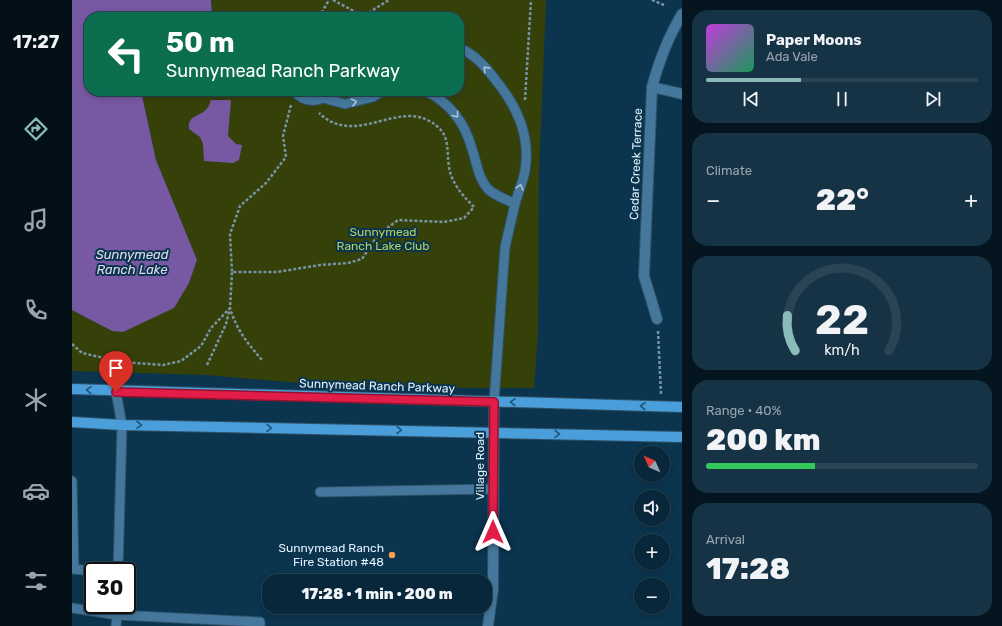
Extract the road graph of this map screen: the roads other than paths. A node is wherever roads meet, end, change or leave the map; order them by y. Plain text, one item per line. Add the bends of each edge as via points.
1 (682, 14) edge
2 (464, 50) edge
3 (652, 87) junction
4 (682, 94) edge
5 (300, 96) edge
6 (375, 96) edge
7 (437, 96) edge
8 (323, 98) joint
9 (515, 204) junction
10 (657, 319) road end
11 (72, 389) edge
12 (116, 392) junction
13 (494, 402) junction
14 (682, 407) edge
15 (72, 422) edge
16 (122, 425) junction
17 (493, 432) junction
18 (682, 437) edge
19 (72, 481) edge
20 (493, 489) junction
21 (320, 492) dead end
22 (118, 562) edge
23 (84, 570) edge
24 (72, 608) edge
25 (118, 615) junction
26 (262, 625) edge
27 (116, 626) edge
28 (488, 626) edge

1 - 3 street, Cedar Creek Terrace via 672,30
9 -> 2 lane via 525,171 524,134 515,107 485,66
3 - 4 street
3 - 10 street, Cedar Creek Terrace via 644,276
5 - 8 lane via 308,100
8 -> 6 lane via 345,104
7 -> 9 lane via 458,117 472,148 479,176 487,188
9 - 13 lane via 505,247
12 -> 11 main road, Sunnymead Ranch Parkway
12 - 13 main road, Sunnymead Ranch Parkway
12 - 16 lane
14 -> 13 main road, Sunnymead Ranch Parkway
13 - 17 street, Village Road
15 - 16 main road
16 -> 17 main road
16 - 22 lane
17 -> 18 main road
17 - 20 street, Village Road
19 - 23 lane via 74,569
20 - 21 lane
20 - 28 street, Village Road via 493,589
24 - 25 lane
25 - 26 lane
25 - 27 lane

